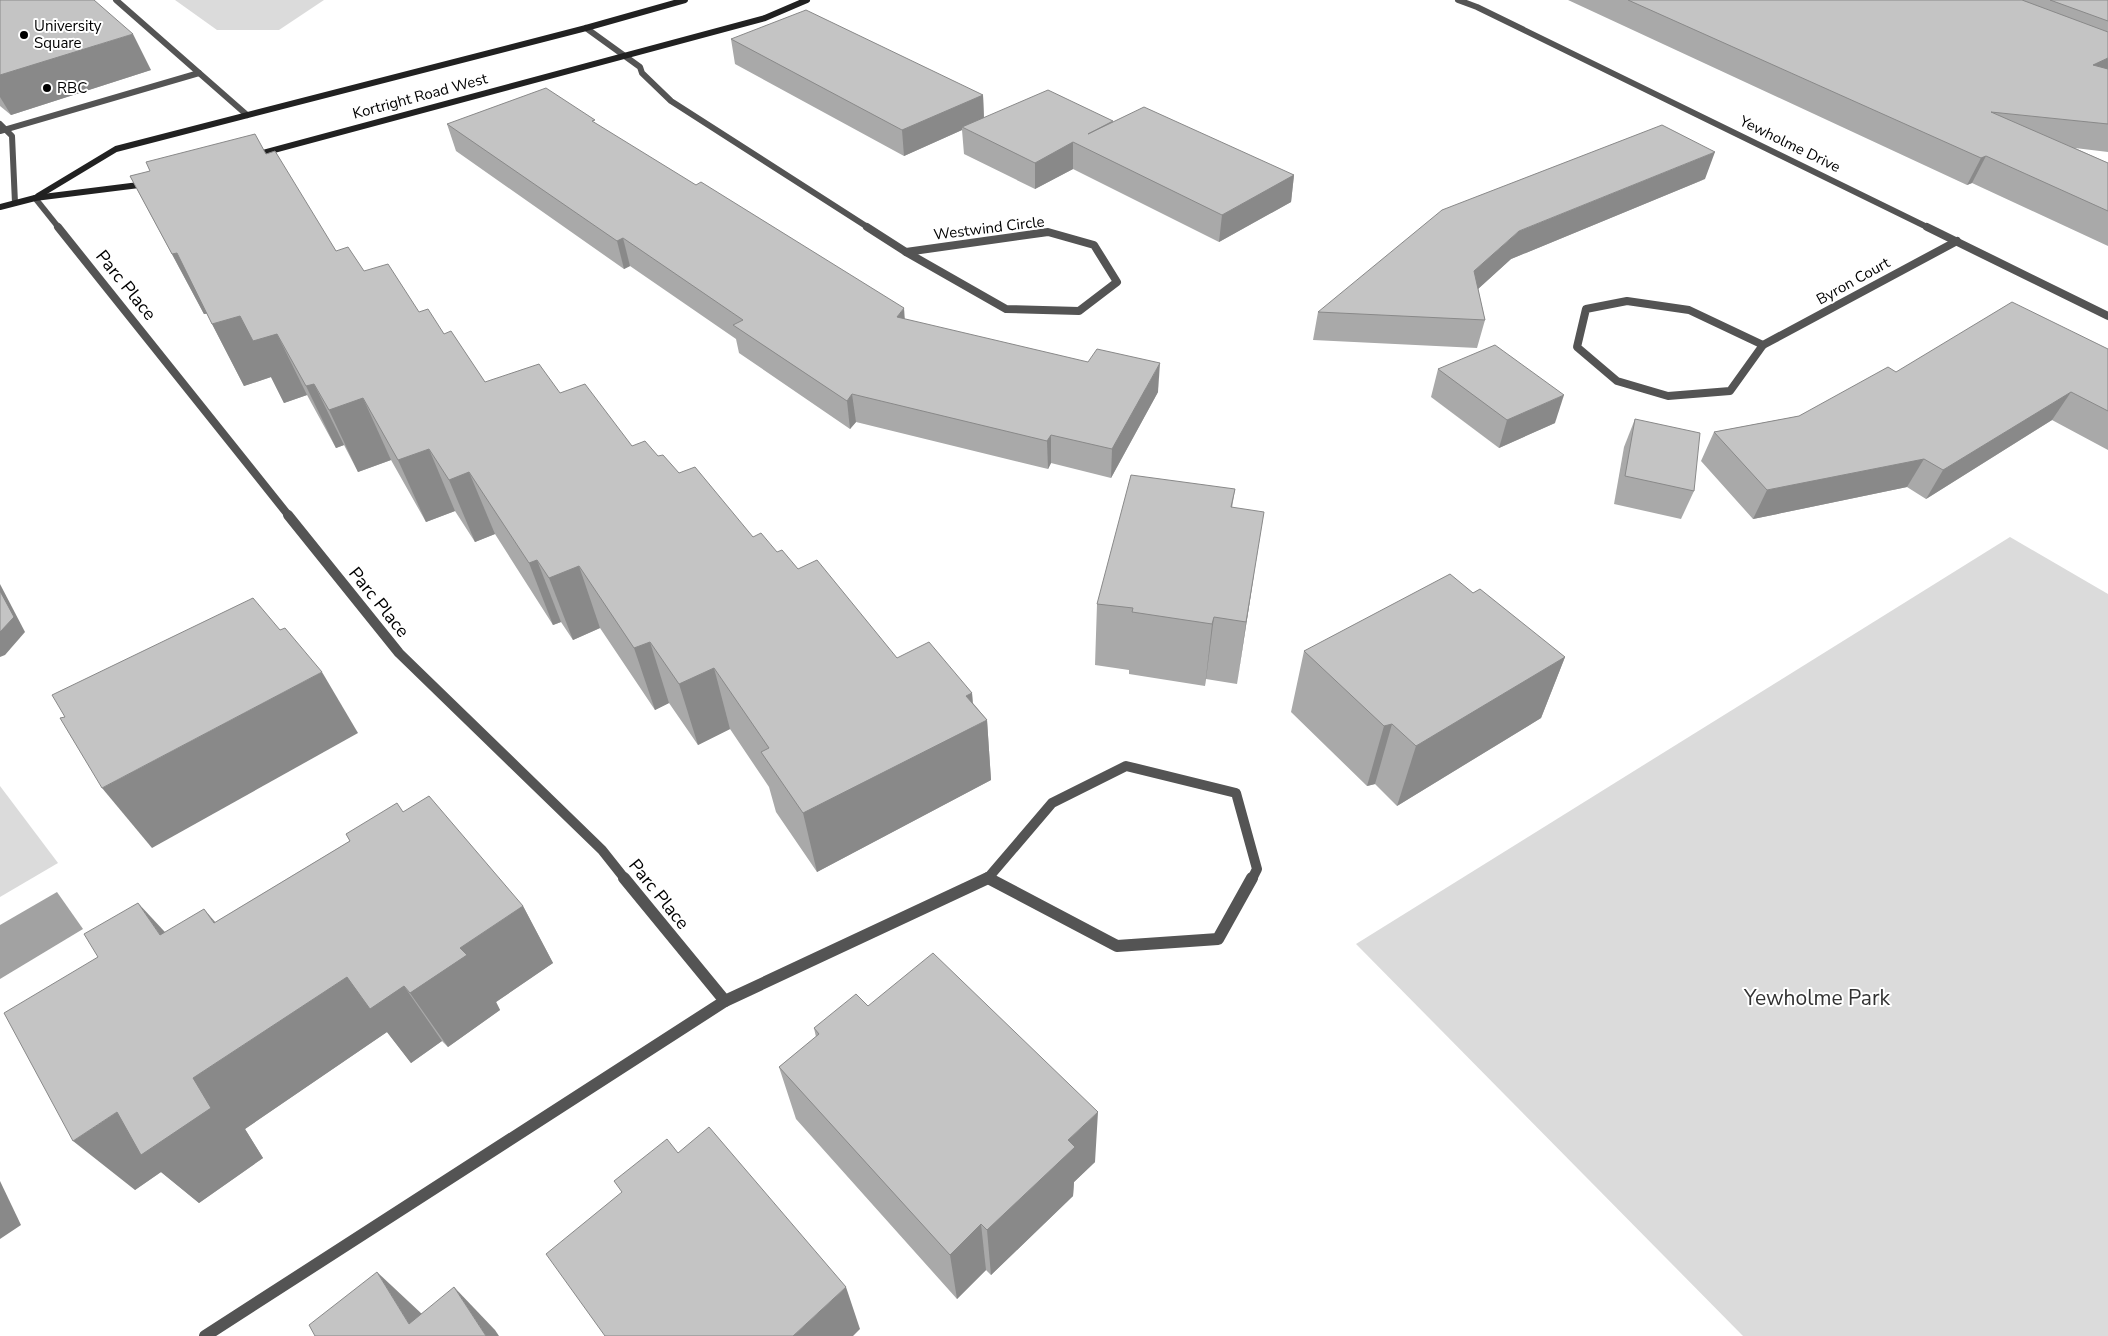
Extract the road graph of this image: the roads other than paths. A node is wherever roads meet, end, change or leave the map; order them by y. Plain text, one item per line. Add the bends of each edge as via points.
1 (116, 0) edge
2 (685, 0) edge
3 (807, 0) edge
4 (1458, 0) edge
5 (586, 28) junction
6 (624, 54) junction
7 (199, 73) junction
8 (247, 115) junction
9 (0, 124) edge
10 (3, 131) edge
11 (244, 158) edge
12 (159, 181) edge
13 (36, 198) junction
14 (16, 203) junction
15 (0, 207) edge
16 (1957, 240) junction
17 (906, 252) junction
18 (2108, 316) edge
19 (1763, 345) junction
20 (988, 878) junction
21 (725, 1001) junction
22 (205, 1336) edge

1 - 7 street
2 - 5 street, Kortright Road West
3 - 6 street, Kortright Road West via 765,18
4 - 16 street, Yewholme Drive via 1477,6
5 - 6 street, Westwind Circle
5 - 8 street, Kortright Road West
6 - 11 street, Kortright Road West
6 - 17 street, Westwind Circle via 640,66 642,73 671,101
7 - 8 street
7 - 10 street
8 - 13 street, Kortright Road West via 116,149
9 - 10 street
10 - 14 street via 12,136
12 - 13 street, Kortright Road West
13 - 14 street, Kortright Road West
13 - 21 street, Parc Place via 399,653 602,850
14 - 15 street, Kortright Road West
16 - 18 street, Yewholme Drive
16 - 19 street, Byron Court
17 - 17 street, Westwind Circle via 1006,309 1079,311 1117,282 1094,245 1048,232
19 - 19 street, Byron Court via 1689,310 1627,301 1586,309 1577,347 1617,381 1668,396 1730,390
20 - 20 street via 1052,803 1126,766 1236,793 1257,869 1218,938 1117,946
20 - 21 street
21 - 22 street

